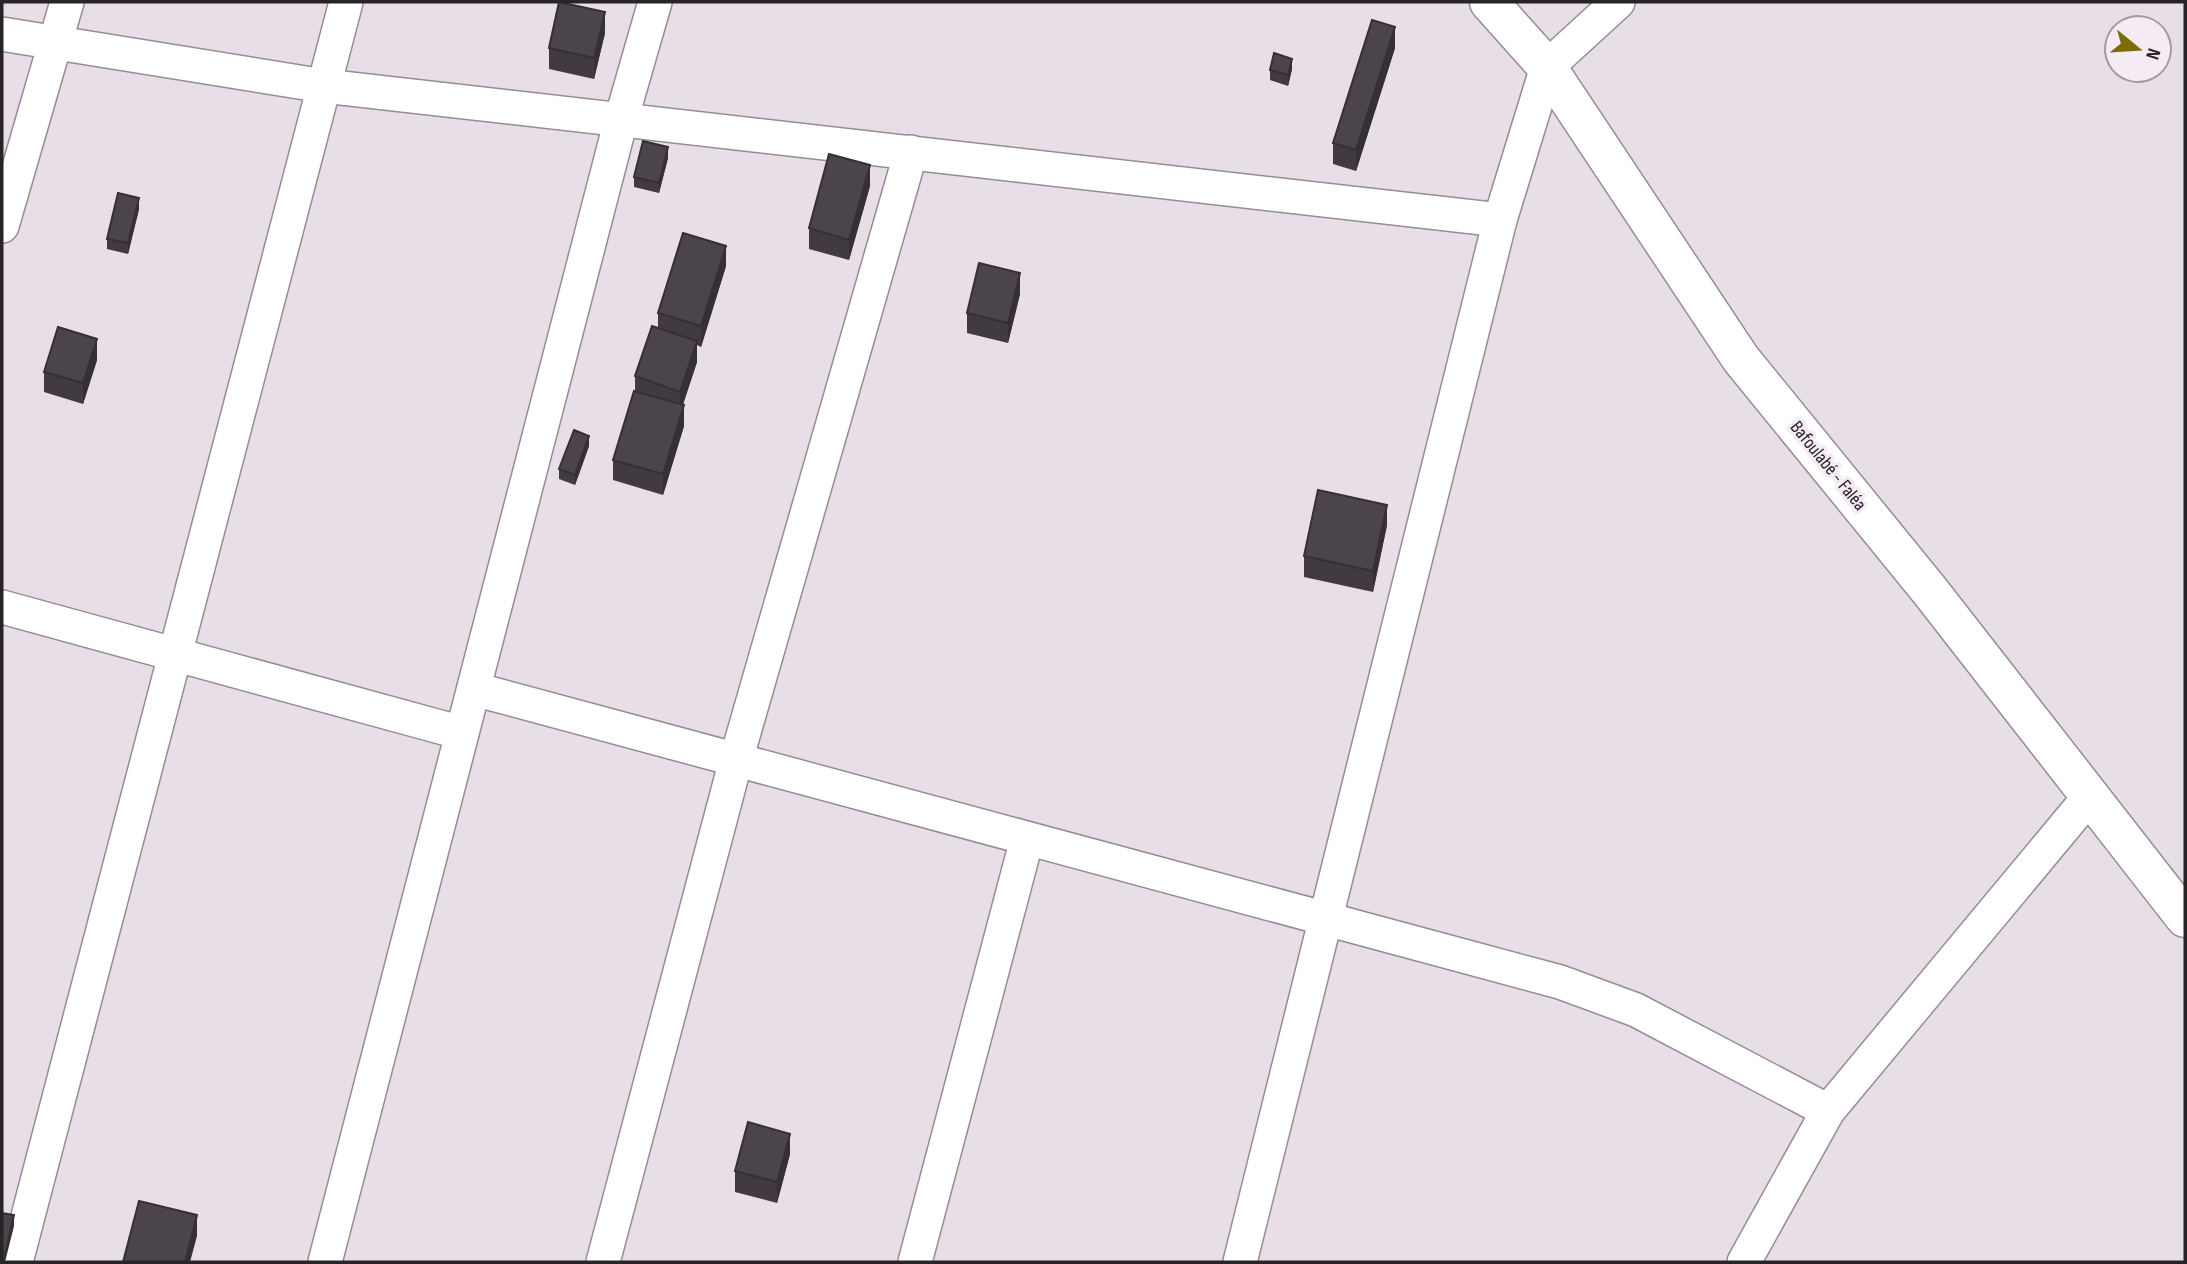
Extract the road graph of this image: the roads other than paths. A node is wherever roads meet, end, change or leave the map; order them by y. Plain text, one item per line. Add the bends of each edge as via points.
1 (68, 2) edge
2 (346, 2) edge
3 (655, 2) edge
4 (1489, 2) edge
5 (1618, 2) edge
6 (2, 34) edge
7 (56, 43) junction
8 (1547, 67) junction
9 (324, 86) junction
10 (621, 120) junction
11 (911, 152) junction
12 (1500, 220) junction
13 (2, 226) edge
14 (2, 607) edge
15 (175, 654) junction
16 (474, 689) junction
17 (462, 733) junction
18 (736, 760) junction
19 (2090, 796) junction
20 (1027, 839) junction
21 (2185, 918) edge
22 (1325, 919) junction
23 (1828, 1111) junction
24 (16, 1262) edge
25 (325, 1262) edge
26 (603, 1262) edge
27 (915, 1262) edge
28 (1240, 1262) edge
29 (1744, 1262) edge

1 - 7 street
2 - 9 street
3 - 10 street
4 - 8 main road, Bafoulabé - Faléa
5 - 8 street
6 - 7 street
7 - 9 street
7 - 13 street
8 - 12 street
8 - 19 main road, Bafoulabé - Faléa via 1741,359
9 - 10 street
9 - 15 street
10 - 11 street
10 - 16 street
11 - 12 street
11 - 18 street
12 - 22 street
14 - 15 street
15 - 17 street
15 - 24 street
16 - 17 street
16 - 18 street
17 - 25 street
18 - 20 street
18 - 26 street
19 - 21 main road, Bafoulabé - Faléa
19 - 23 street
20 - 22 street
20 - 27 street
22 - 23 street via 1560,982 1636,1010
22 - 28 street
23 - 29 street

